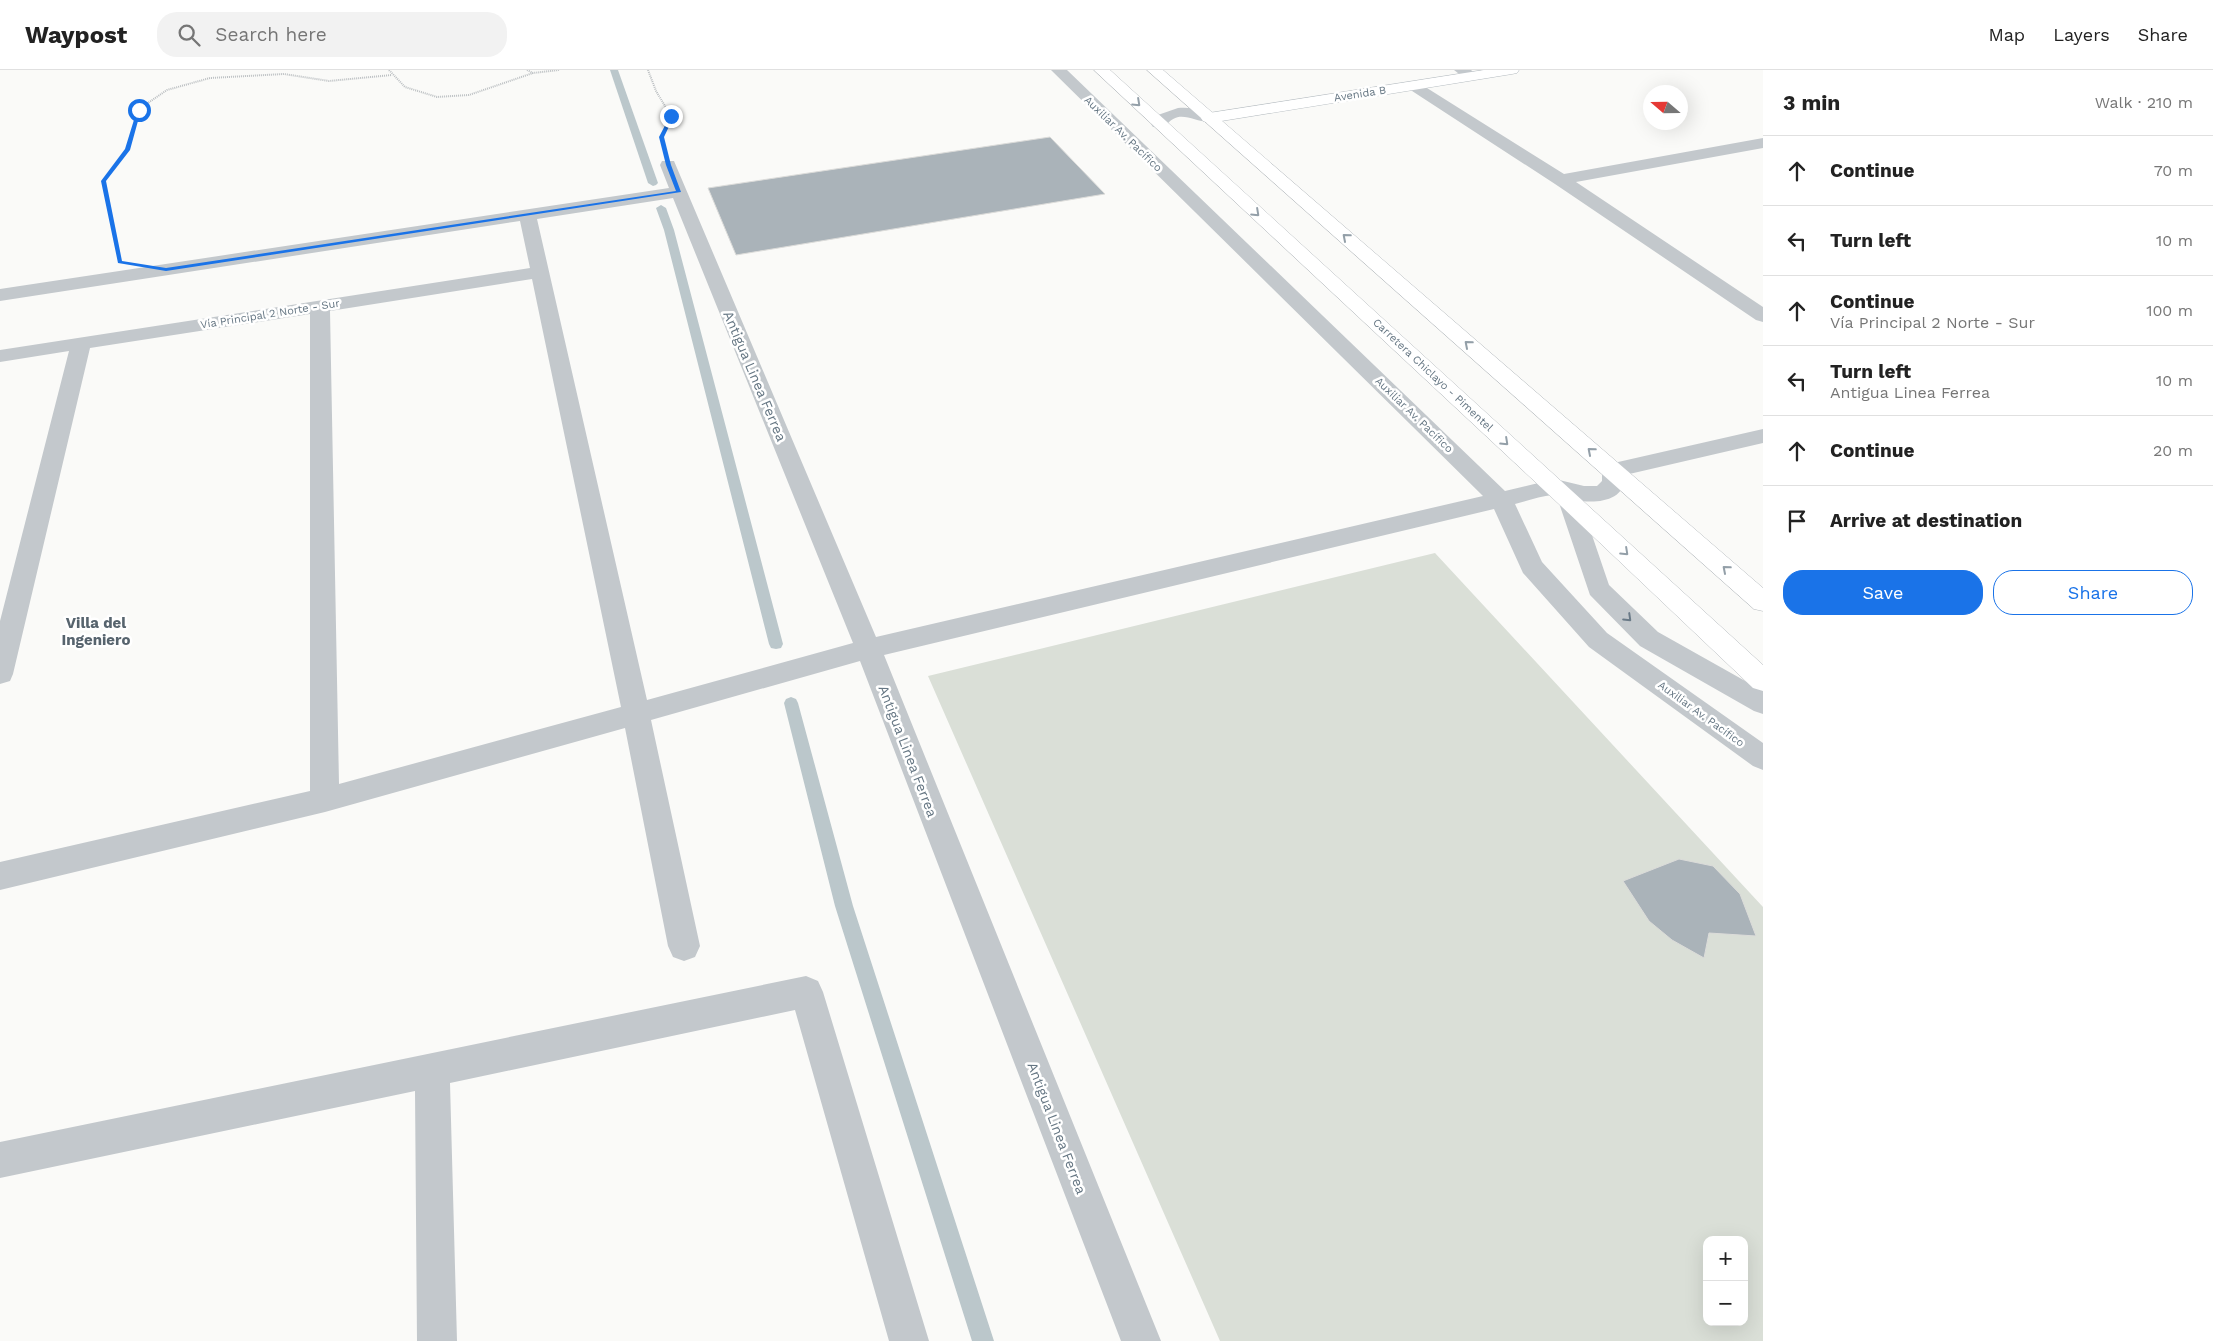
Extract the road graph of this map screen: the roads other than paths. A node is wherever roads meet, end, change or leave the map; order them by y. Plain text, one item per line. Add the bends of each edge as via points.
1 (1058, 70) edge
2 (1101, 70) edge
3 (1154, 70) edge
4 (1512, 70) edge
5 (1466, 73) edge
6 (1414, 86) junction
7 (1209, 118) junction
8 (1159, 124) junction
9 (1763, 143) edge
10 (1742, 146) junction
11 (1763, 158) edge
12 (668, 165) road end
13 (1561, 180) junction
14 (678, 192) junction
15 (529, 220) dead end
16 (540, 272) junction
17 (0, 295) edge
18 (320, 306) junction
19 (1763, 316) edge
20 (81, 344) junction
21 (0, 356) edge
22 (1763, 436) edge
23 (1613, 470) junction
24 (1562, 493) junction
25 (1501, 500) junction
26 (1763, 602) edge
27 (868, 649) junction
28 (0, 674) edge
29 (1763, 681) edge
30 (1763, 704) edge
31 (636, 714) junction
32 (1763, 758) edge
33 (325, 800) junction
34 (0, 876) edge
35 (684, 946) dead end
36 (432, 1070) junction
37 (0, 1160) edge
38 (438, 1341) edge
39 (909, 1341) edge
40 (1140, 1341) edge

1 - 25 street, Auxiliar Av. Pacífico
2 -> 8 main road, Carretera Chiclayo - Pimentel
3 - 7 main road
4 - 5 main road, Avenida B
5 - 6 main road, Avenida B
6 - 7 main road, Avenida B
6 - 13 street
7 - 8 street via 1176,112 1160,119
23 -> 7 main road
8 -> 24 main road, Carretera Chiclayo - Pimentel
9 - 10 street
10 - 11 street
10 - 13 street
12 - 14 street, Antigua Linea Ferrea
13 - 19 street
14 - 17 street
14 - 27 street, Antigua Linea Ferrea
15 - 16 street
16 - 18 street, Vía Principal 2 Norte - Sur
16 - 31 street
18 - 20 street, Vía Principal 2 Norte - Sur
18 - 33 street
20 - 21 street, Vía Principal 2 Norte - Sur
20 - 28 street
22 - 23 street
23 - 24 street via 1615,480 1612,488 1602,494
26 -> 23 main road
24 - 25 street
24 -> 29 main road, Carretera Chiclayo - Pimentel
24 -> 30 lane via 1598,589 1649,639
25 - 27 street
25 - 32 street, Auxiliar Av. Pacífico via 1532,566 1598,640
27 - 31 street
27 - 40 street, Antigua Linea Ferrea
31 - 33 street
31 - 35 street
33 - 34 street
36 - 37 street
36 - 38 street
36 - 39 street via 806,992

